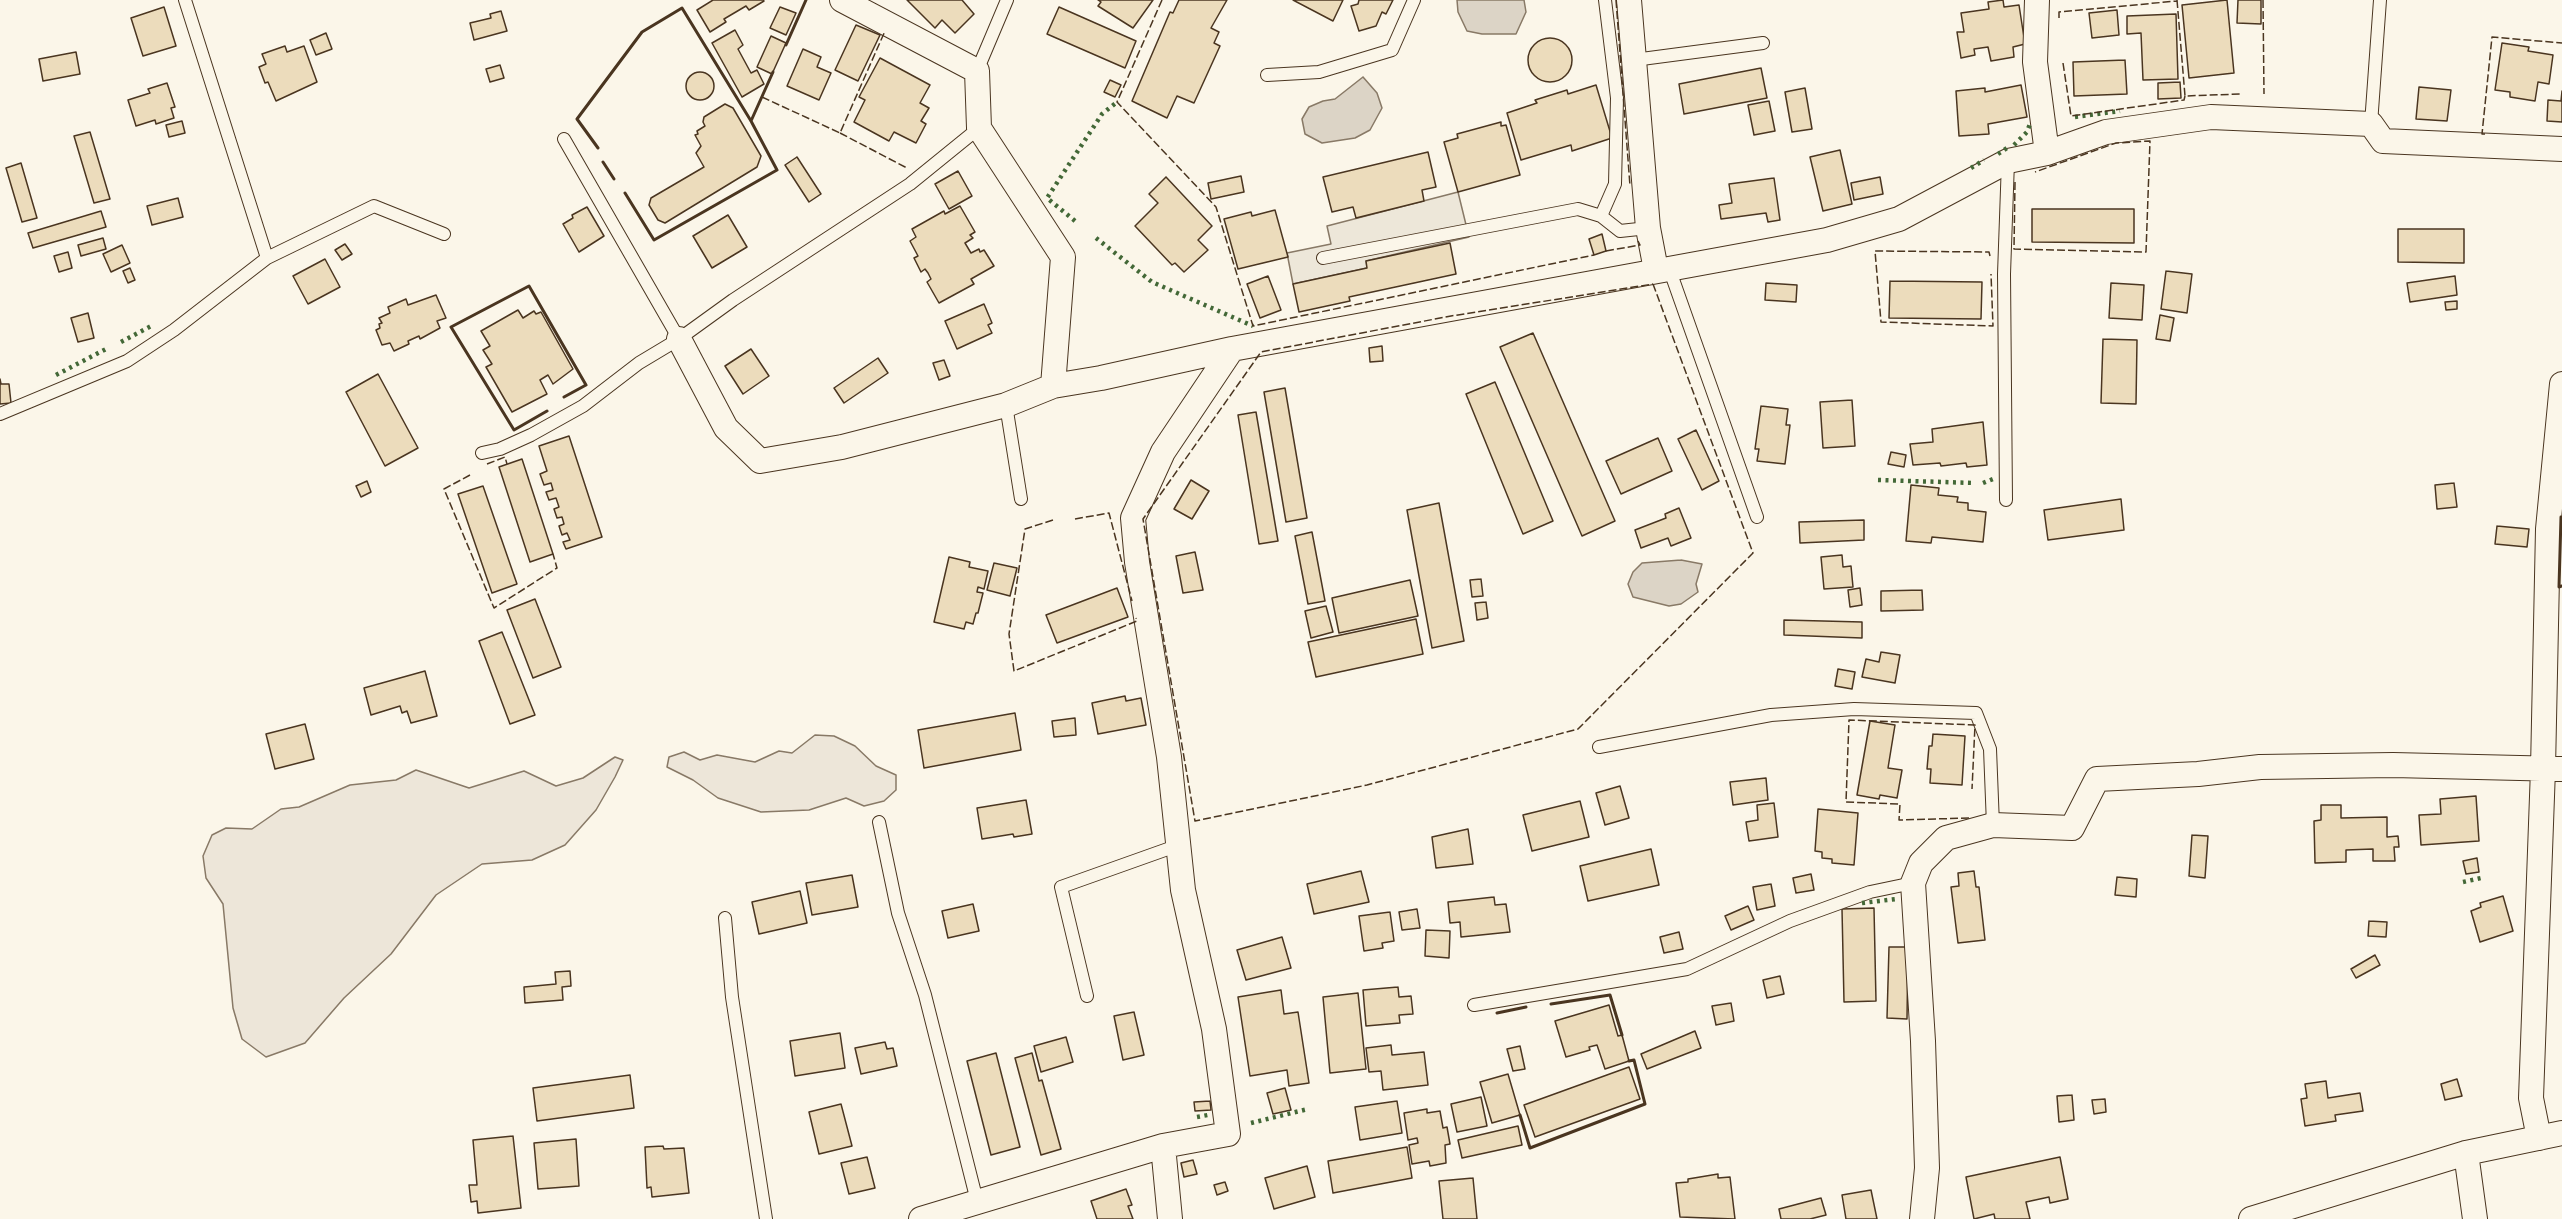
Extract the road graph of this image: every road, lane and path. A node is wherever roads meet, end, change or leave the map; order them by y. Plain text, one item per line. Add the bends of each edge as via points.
1 (185, 0) edge
2 (842, 0) edge
3 (1007, 0) edge
4 (1414, 0) edge
5 (1605, 0) edge
6 (1629, 0) edge
7 (2037, 0) edge
8 (2380, 0) edge
9 (1763, 44) dead end
10 (1634, 60) junction
11 (977, 71) junction
12 (1267, 75) dead end
13 (2371, 123) junction
14 (979, 128) junction
15 (564, 139) dead end
16 (2562, 149) edge
17 (2047, 153) junction
18 (2008, 161) junction
19 (1601, 216) junction
20 (1648, 228) junction
21 (444, 234) dead end
22 (267, 258) junction
23 (1323, 258) dead end
24 (1663, 269) junction
25 (679, 339) junction
26 (1232, 349) junction
27 (2562, 384) edge
28 (1053, 386) junction
29 (1006, 405) junction
30 (0, 414) edge
31 (482, 453) dead end
32 (1021, 499) dead end
33 (2006, 500) dead end
34 (1757, 516) dead end
35 (1599, 747) dead end
36 (2553, 769) edge
37 (879, 822) dead end
38 (1993, 825) junction
39 (1179, 845) junction
40 (1913, 883) junction
41 (725, 918) dead end
42 (1087, 996) dead end
43 (1474, 1005) dead end
44 (2551, 1135) edge
45 (1163, 1146) junction
46 (2466, 1153) junction
47 (977, 1202) junction
48 (766, 1219) edge
49 (921, 1219) edge
50 (1170, 1219) edge
51 (1922, 1219) edge
52 (2251, 1219) edge
53 (2475, 1219) edge

1 - 22 lane
2 - 11 street
3 - 11 lane
4 - 12 lane via 1392,50 1318,72
5 - 19 lane via 1617,109 1616,184
6 - 10 street
7 - 17 street via 2035,62
8 - 13 lane
9 - 10 lane
10 - 20 street
11 - 14 street
13 - 16 street via 2383,141
13 - 17 street via 2211,117 2106,132
14 - 25 lane via 910,184
14 - 28 street via 1063,257
15 - 25 lane
17 - 18 street
18 - 24 street via 1899,219 1827,240
18 - 33 lane via 2003,406
19 - 20 lane via 1620,231
19 - 23 lane via 1578,209
20 - 24 street
21 - 22 lane via 374,206
22 - 30 lane via 127,361
24 - 26 street
24 - 34 lane
25 - 29 street via 726,428 760,461 842,447
25 - 31 lane via 639,363 583,406 531,435
26 - 28 street
26 - 39 street via 1163,452 1133,518
27 - 36 street via 2548,529
28 - 29 street
29 - 32 lane
35 - 38 lane via 1772,715 1854,709 1976,713 1990,749
36 - 38 street via 2260,767 2097,779 2072,828
36 - 44 street via 2531,1098
37 - 47 lane via 898,913 925,994
38 - 40 street via 1946,837 1921,863
39 - 42 lane via 1061,887
39 - 45 street via 1183,890 1214,1029 1228,1134
40 - 43 lane via 1870,892 1790,921 1687,969
40 - 51 street via 1927,1168
41 - 48 lane via 732,997
44 - 46 street
45 - 47 street
45 - 50 street
46 - 52 street
46 - 53 street
47 - 49 street

